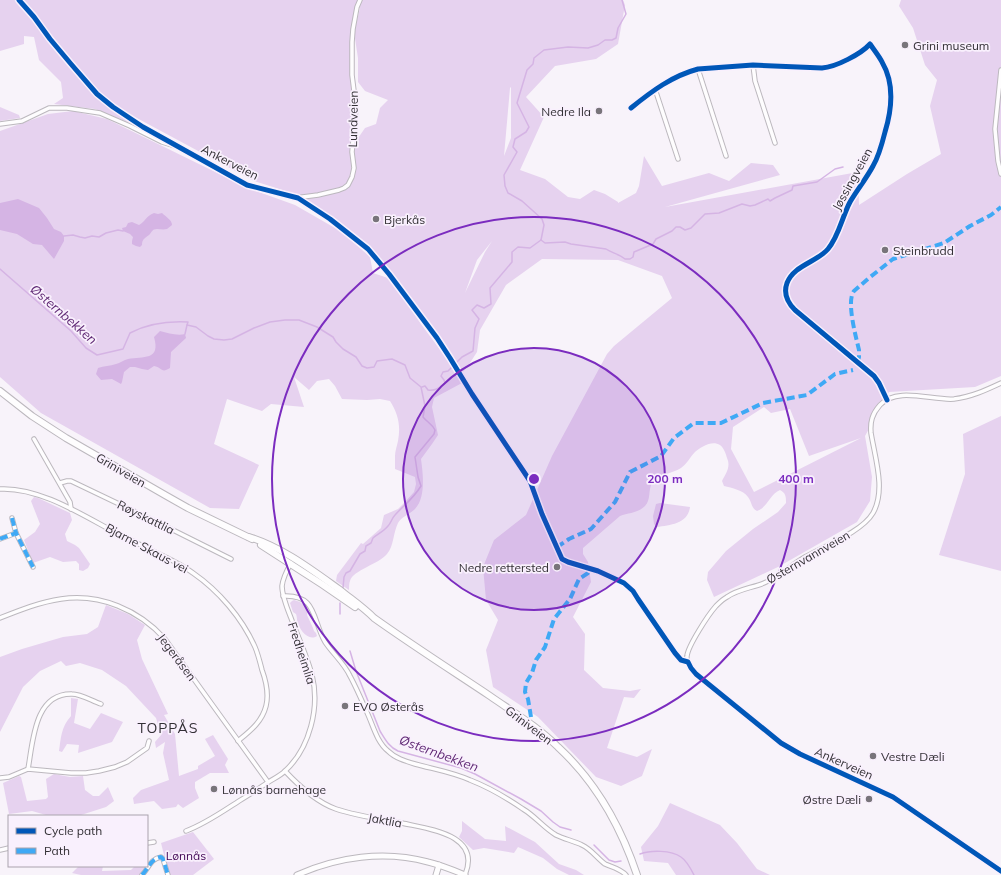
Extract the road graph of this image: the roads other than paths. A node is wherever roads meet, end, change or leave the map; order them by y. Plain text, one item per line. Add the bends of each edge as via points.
1 (360, 0) edge
2 (753, 65) junction
3 (698, 70) junction
4 (1001, 70) edge
5 (655, 89) junction
6 (632, 108) dead end
7 (0, 124) edge
8 (775, 143) dead end
9 (726, 156) dead end
10 (678, 159) dead end
11 (1001, 174) edge
12 (298, 198) joint
13 (1001, 383) edge
14 (0, 391) edge
15 (887, 400) junction
16 (34, 439) dead end
17 (60, 483) junction
18 (0, 489) edge
19 (71, 509) junction
20 (12, 518) dead end
21 (16, 533) junction
22 (0, 539) edge
23 (231, 559) dead end
24 (292, 561) junction
25 (33, 567) dead end
26 (283, 596) junction
27 (0, 617) edge
28 (688, 662) joint
29 (101, 704) dead end
30 (149, 741) dead end
31 (238, 741) junction
32 (28, 769) junction
33 (285, 771) junction
34 (0, 778) edge
35 (268, 782) junction
36 (186, 831) dead end
37 (154, 842) dead end
38 (148, 843) edge
39 (439, 865) junction
40 (1001, 871) edge
41 (142, 875) edge
42 (168, 875) edge
43 (297, 875) edge
44 (436, 875) edge
45 (465, 875) edge
46 (626, 875) edge
47 (637, 875) edge

1 - 12 street, Lundveien via 352,42 352,75 356,107 352,177 348,185 339,190
2 - 3 street, Jøssingveien
2 - 8 street via 754,81
2 - 15 street, Jøssingveien via 826,68 864,51 870,44 885,66 892,100 877,158 847,207 832,244 792,276 785,291 788,301 795,310 874,376
3 - 5 street, Jøssingveien via 677,77
3 - 9 street
4 - 11 street via 995,129
5 - 6 street, Jøssingveien
5 - 10 street
7 - 12 street, Ankerveien via 22,121 49,108 57,107 100,113 178,147 247,185
13 - 15 street via 979,393 955,399 898,396
14 - 24 main road, Griniveien via 61,435 188,508 266,543
15 - 28 street, Østernvannveien via 877,409 870,425 880,488 871,517 859,528 805,556 771,579 723,599 714,608 691,645 687,654
16 - 17 street
17 - 19 street
17 - 23 street, Røyskattlia via 71,481
18 - 19 street, Bjarne Skaus vei via 24,490
19 - 31 street, Bjarne Skaus vei via 178,562 194,573 231,608 255,647 267,694 266,706 259,722
20 - 21 street
21 - 22 street
21 - 25 street
24 - 26 street, Fredheimlia via 283,580
24 - 47 main road, Griniveien via 367,615 542,732 558,746 604,802 624,838
26 - 33 street, Fredheimlia via 312,676 315,704 306,740
26 - 46 street via 292,595 308,602 326,643 350,675 375,733 389,753 403,760 482,785 523,809 553,833 582,845 603,862
27 - 31 street, Jegeråsen via 48,601 71,598 85,598 129,610 165,639
28 - 40 street, Ankerveien via 696,674 781,743 893,797
29 - 32 street via 73,694 49,702 39,717
30 - 32 street via 147,748 127,762 100,771 71,773
31 - 35 street, Jegeråsen
32 - 34 street
33 - 35 street, Fredheimlia
33 - 45 street, Jaktlia via 309,793 337,809 448,834 466,850 469,860
35 - 36 street, Fredheimlia via 212,818
37 - 38 street
39 - 43 main road via 422,860 374,856 330,863
39 - 44 main road
39 - 45 main road
41 - 42 street via 152,861 161,857

